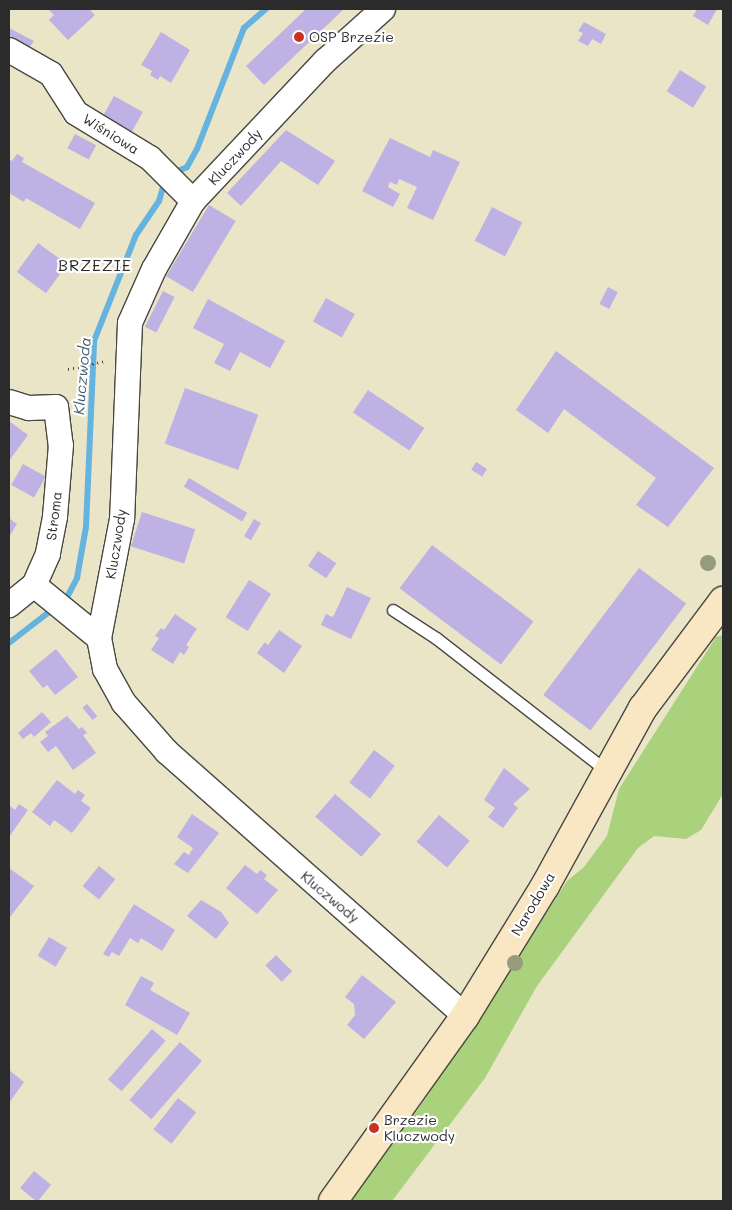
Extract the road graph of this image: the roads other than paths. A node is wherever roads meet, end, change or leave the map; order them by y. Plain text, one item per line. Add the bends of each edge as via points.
1 (380, 10) edge
2 (9, 50) edge
3 (187, 195) junction
4 (9, 402) edge
5 (39, 590) junction
6 (723, 601) edge
7 (9, 604) edge
8 (393, 610) dead end
9 (91, 632) junction
10 (607, 771) junction
11 (465, 1016) junction
12 (333, 1201) edge

1 - 3 street, Kluczwody
2 - 3 street, Wiśniowa via 51,74 76,112 150,158
3 - 9 street, Kluczwody via 130,323 122,518
4 - 5 street, Stroma via 28,408 56,407 61,445 55,517
5 - 7 street
5 - 9 street
6 - 10 street, Narodowa via 643,708
8 - 10 lane via 436,638
9 - 11 street, Kluczwody via 105,669 124,703 167,752
10 - 11 street, Narodowa via 545,886
11 - 12 street, Narodowa

